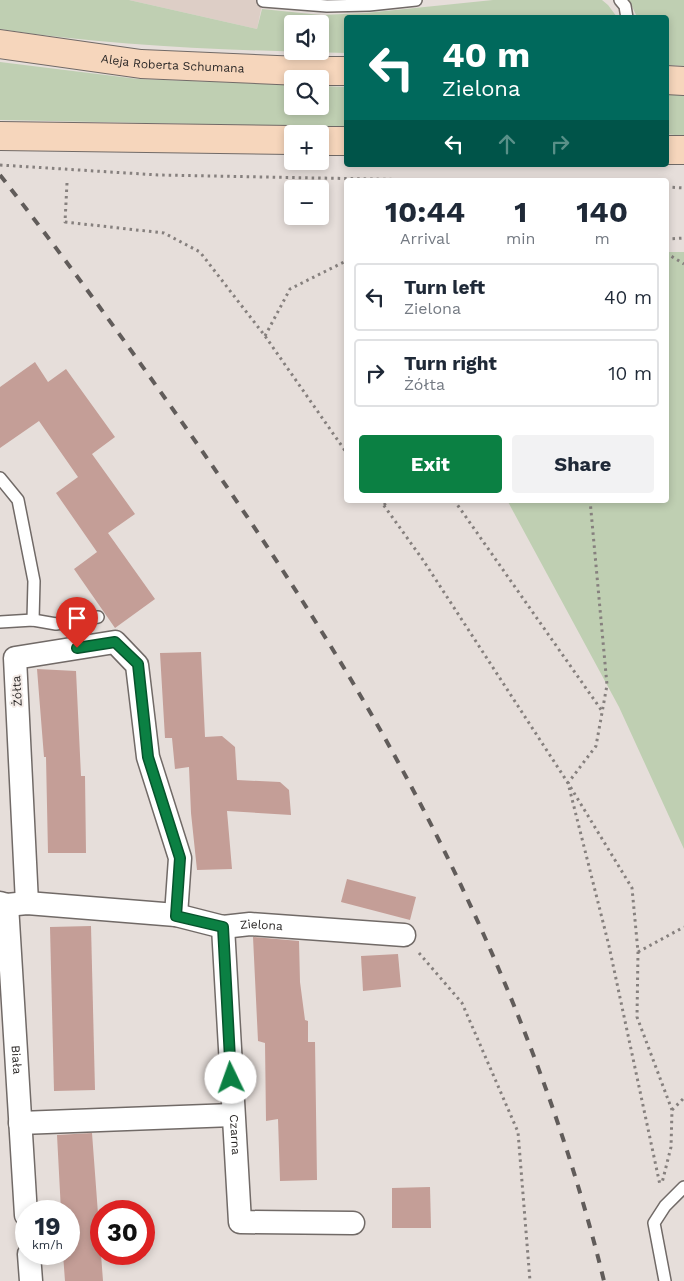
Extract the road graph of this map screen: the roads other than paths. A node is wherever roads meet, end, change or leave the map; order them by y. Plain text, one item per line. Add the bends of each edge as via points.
1 (416, 0) edge
2 (620, 0) edge
3 (263, 1) edge
4 (626, 15) edge
5 (0, 44) edge
6 (344, 71) edge
7 (669, 80) edge
8 (684, 81) edge
9 (0, 136) edge
10 (284, 140) edge
11 (329, 140) edge
12 (344, 141) edge
13 (669, 150) edge
14 (684, 150) edge
15 (0, 478) edge
16 (98, 617) dead end
17 (34, 620) junction
18 (0, 622) edge
19 (11, 904) edge
20 (176, 916) junction
21 (223, 927) junction
22 (404, 936) road end
23 (233, 1115) junction
24 (20, 1123) junction
25 (684, 1187) edge
26 (25, 1200) edge
27 (353, 1223) dead end
28 (30, 1265) edge
29 (31, 1281) edge
30 (665, 1281) edge

1 - 3 lane via 327,6
2 - 4 lane
5 - 6 main road, Aleja Roberta Schumana via 141,64
7 - 8 main road
9 - 10 main road
11 - 12 main road
13 - 14 main road
15 - 17 lane via 18,500 34,581
16 - 17 lane via 56,624
17 - 18 lane
19 - 20 street, Zielona
19 - 20 street, Żółta via 15,658 115,642 138,664 148,757 180,858
19 - 24 street, Biała
20 - 21 street, Zielona
21 - 22 street, Zielona via 250,924
21 - 23 street, Czarna
23 - 24 street
23 - 27 street, Czarna via 240,1222
24 - 26 street, Biała
25 - 30 lane via 654,1223
28 - 29 street

